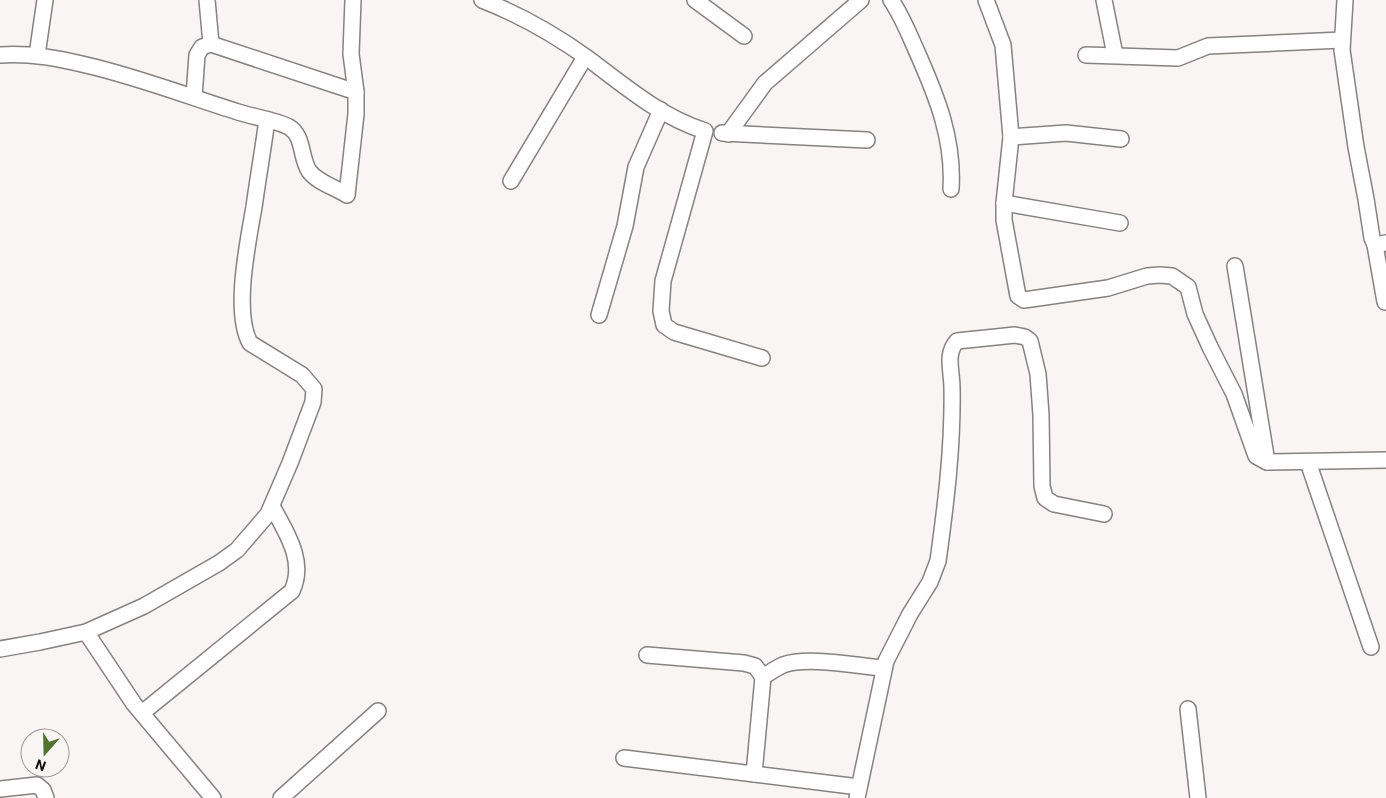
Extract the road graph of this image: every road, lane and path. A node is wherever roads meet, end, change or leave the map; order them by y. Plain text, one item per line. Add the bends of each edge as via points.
1 (46, 0) edge
2 (207, 0) edge
3 (353, 0) edge
4 (482, 0) edge
5 (695, 0) edge
6 (861, 0) edge
7 (891, 0) edge
8 (986, 0) edge
9 (1104, 0) edge
10 (1346, 0) edge
11 (744, 36) dead end
12 (1342, 40) junction
13 (211, 44) junction
14 (37, 55) junction
15 (1086, 55) dead end
16 (1115, 55) junction
17 (0, 56) edge
18 (585, 57) junction
19 (356, 92) junction
20 (194, 97) junction
21 (661, 110) junction
22 (267, 120) junction
23 (706, 131) junction
24 (728, 134) junction
25 (1011, 137) junction
26 (868, 140) dead end
27 (1121, 140) dead end
28 (511, 181) dead end
29 (951, 189) dead end
30 (1004, 203) junction
31 (1120, 223) dead end
32 (1381, 244) edge
33 (1235, 266) dead end
34 (1385, 302) edge
35 (599, 315) dead end
36 (762, 358) dead end
37 (1386, 460) edge
38 (1267, 462) junction
39 (1308, 462) junction
40 (272, 506) junction
41 (1104, 514) dead end
42 (86, 632) junction
43 (1371, 647) dead end
44 (0, 649) edge
45 (647, 656) dead end
46 (884, 668) junction
47 (763, 677) junction
48 (1188, 709) dead end
49 (378, 711) dead end
50 (142, 713) junction
51 (624, 758) dead end
52 (754, 774) junction
53 (0, 789) edge
54 (858, 792) edge
55 (46, 798) edge
56 (213, 798) edge
57 (281, 798) edge
58 (1198, 798) edge

1 - 14 street
2 - 13 street
3 - 19 street via 351,54
4 - 18 street via 541,29
5 - 11 street
6 - 24 street via 765,82
7 - 29 street via 900,12 945,124 952,166
8 - 25 street via 1003,45
9 - 16 street
10 - 12 street
12 - 16 street via 1208,46 1178,58
12 - 32 street via 1372,238
13 - 19 street
13 - 20 street via 202,47 197,55
14 - 17 street
14 - 20 street via 141,79
15 - 16 street
18 - 21 street
18 - 28 street
19 - 22 street via 347,195 310,171 293,130
20 - 22 street
21 - 23 street via 683,124
21 - 35 street via 636,167 625,226
22 - 40 street via 243,285 243,323 250,343 302,375 314,389 313,402
23 - 24 street
23 - 36 street via 663,281 661,311 664,325 674,332
24 - 26 street
25 - 27 street via 1066,133
25 - 30 street
30 - 31 street
30 - 38 street via 1004,220 1018,296 1024,300 1108,288 1160,275 1172,276 1188,287 1195,314 1234,394 1256,456
32 - 34 street
33 - 38 street
37 - 39 street
38 - 39 street
39 - 43 street
40 - 42 street via 237,550 144,606
40 - 50 street via 295,552 296,581 292,591
41 - 46 street via 1054,504 1045,498 1038,374 1030,341 1015,335 957,341 949,357 952,424 938,561
42 - 44 street
42 - 50 street
45 - 47 street via 744,663 755,666
46 - 47 street via 793,662
46 - 54 street
47 - 52 street
48 - 58 street
49 - 57 street
50 - 56 street
51 - 52 street
52 - 54 street
53 - 55 street via 37,785

